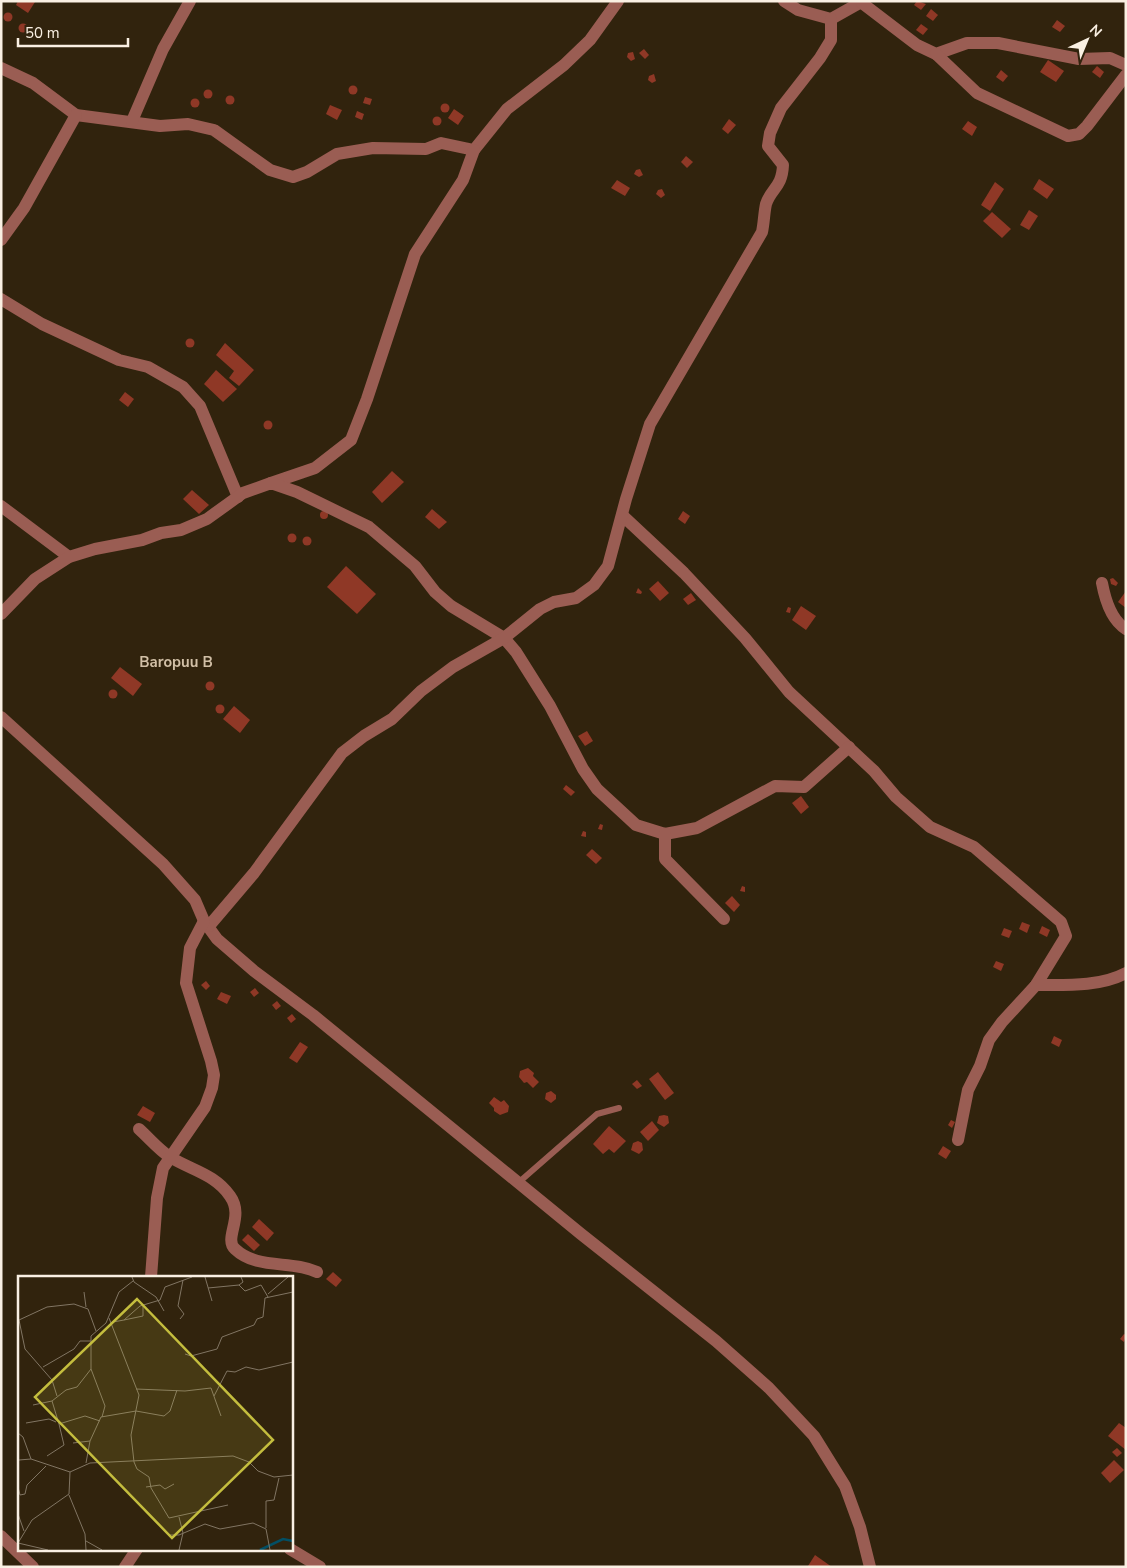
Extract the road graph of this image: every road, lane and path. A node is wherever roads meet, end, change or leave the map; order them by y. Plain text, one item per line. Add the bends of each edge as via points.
1 (190, 1) edge
2 (618, 1) edge
3 (784, 1) edge
4 (862, 2) edge
5 (831, 19) junction
6 (936, 54) junction
7 (1126, 65) edge
8 (1, 68) edge
9 (1126, 76) edge
10 (76, 114) junction
11 (132, 121) junction
12 (474, 150) junction
13 (1, 240) edge
14 (1, 298) edge
15 (271, 483) junction
16 (238, 497) junction
17 (1, 506) edge
18 (623, 516) junction
19 (69, 557) junction
20 (1102, 583) dead end
21 (1, 614) edge
22 (1126, 629) edge
23 (504, 638) junction
24 (1, 717) edge
25 (849, 747) junction
26 (665, 834) junction
27 (724, 919) dead end
28 (206, 924) junction
29 (1126, 973) edge
30 (1036, 985) junction
31 (619, 1108) dead end
32 (139, 1129) dead end
33 (958, 1140) dead end
34 (169, 1157) junction
35 (518, 1183) junction
36 (317, 1272) dead end
37 (151, 1276) edge
38 (1, 1536) edge
39 (136, 1550) edge
40 (292, 1550) edge
41 (33, 1567) edge
42 (125, 1567) edge
43 (320, 1567) edge
44 (870, 1567) edge

1 - 11 street via 163,49
2 - 12 street via 590,40 564,65 507,109
3 - 5 street via 798,10
4 - 5 street
4 - 6 street via 917,45
5 - 18 street via 831,40 781,108 770,133 768,146 783,165 782,178 766,203 762,232 650,424
6 - 7 street via 967,44 998,43 1079,59 1110,58
6 - 9 street via 977,93 1068,136 1079,134
8 - 10 street via 34,83
10 - 11 street
10 - 13 street via 24,208
11 - 12 street via 160,126 188,124 214,130 270,170 293,177 337,154 373,148 426,149 441,144
12 - 15 street via 463,180 416,254 351,440 315,468
14 - 16 street via 42,324 119,360 148,367 183,387 200,406
15 - 16 street
15 - 23 street via 369,527 415,566 451,606
16 - 19 street via 207,519 181,530
17 - 19 street
18 - 23 street via 608,566 594,585 576,598 554,602 540,609
18 - 25 street via 716,607 789,692
19 - 21 street via 34,579
20 - 22 street via 1106,603
23 - 26 street via 550,706 597,789 636,825
23 - 28 street via 453,667 392,719 342,753 260,865
24 - 28 street via 162,864 195,900
25 - 26 street via 804,787 775,786 698,828
25 - 30 street via 896,797 930,827 974,847 1061,922 1066,936
26 - 27 street via 665,859
28 - 34 street via 190,948 186,983 212,1061 212,1088 205,1107
28 - 35 street via 217,939 254,971 313,1015
29 - 30 street via 1115,979
30 - 33 street via 989,1040 968,1090
31 - 35 lane via 597,1114
32 - 34 street
34 - 36 street via 211,1176 231,1196 237,1214 230,1238 234,1249 254,1262 305,1267
34 - 37 street via 163,1168 157,1198
35 - 44 street via 716,1341 769,1388 814,1436 845,1486
38 - 41 street
39 - 42 street
40 - 43 street

